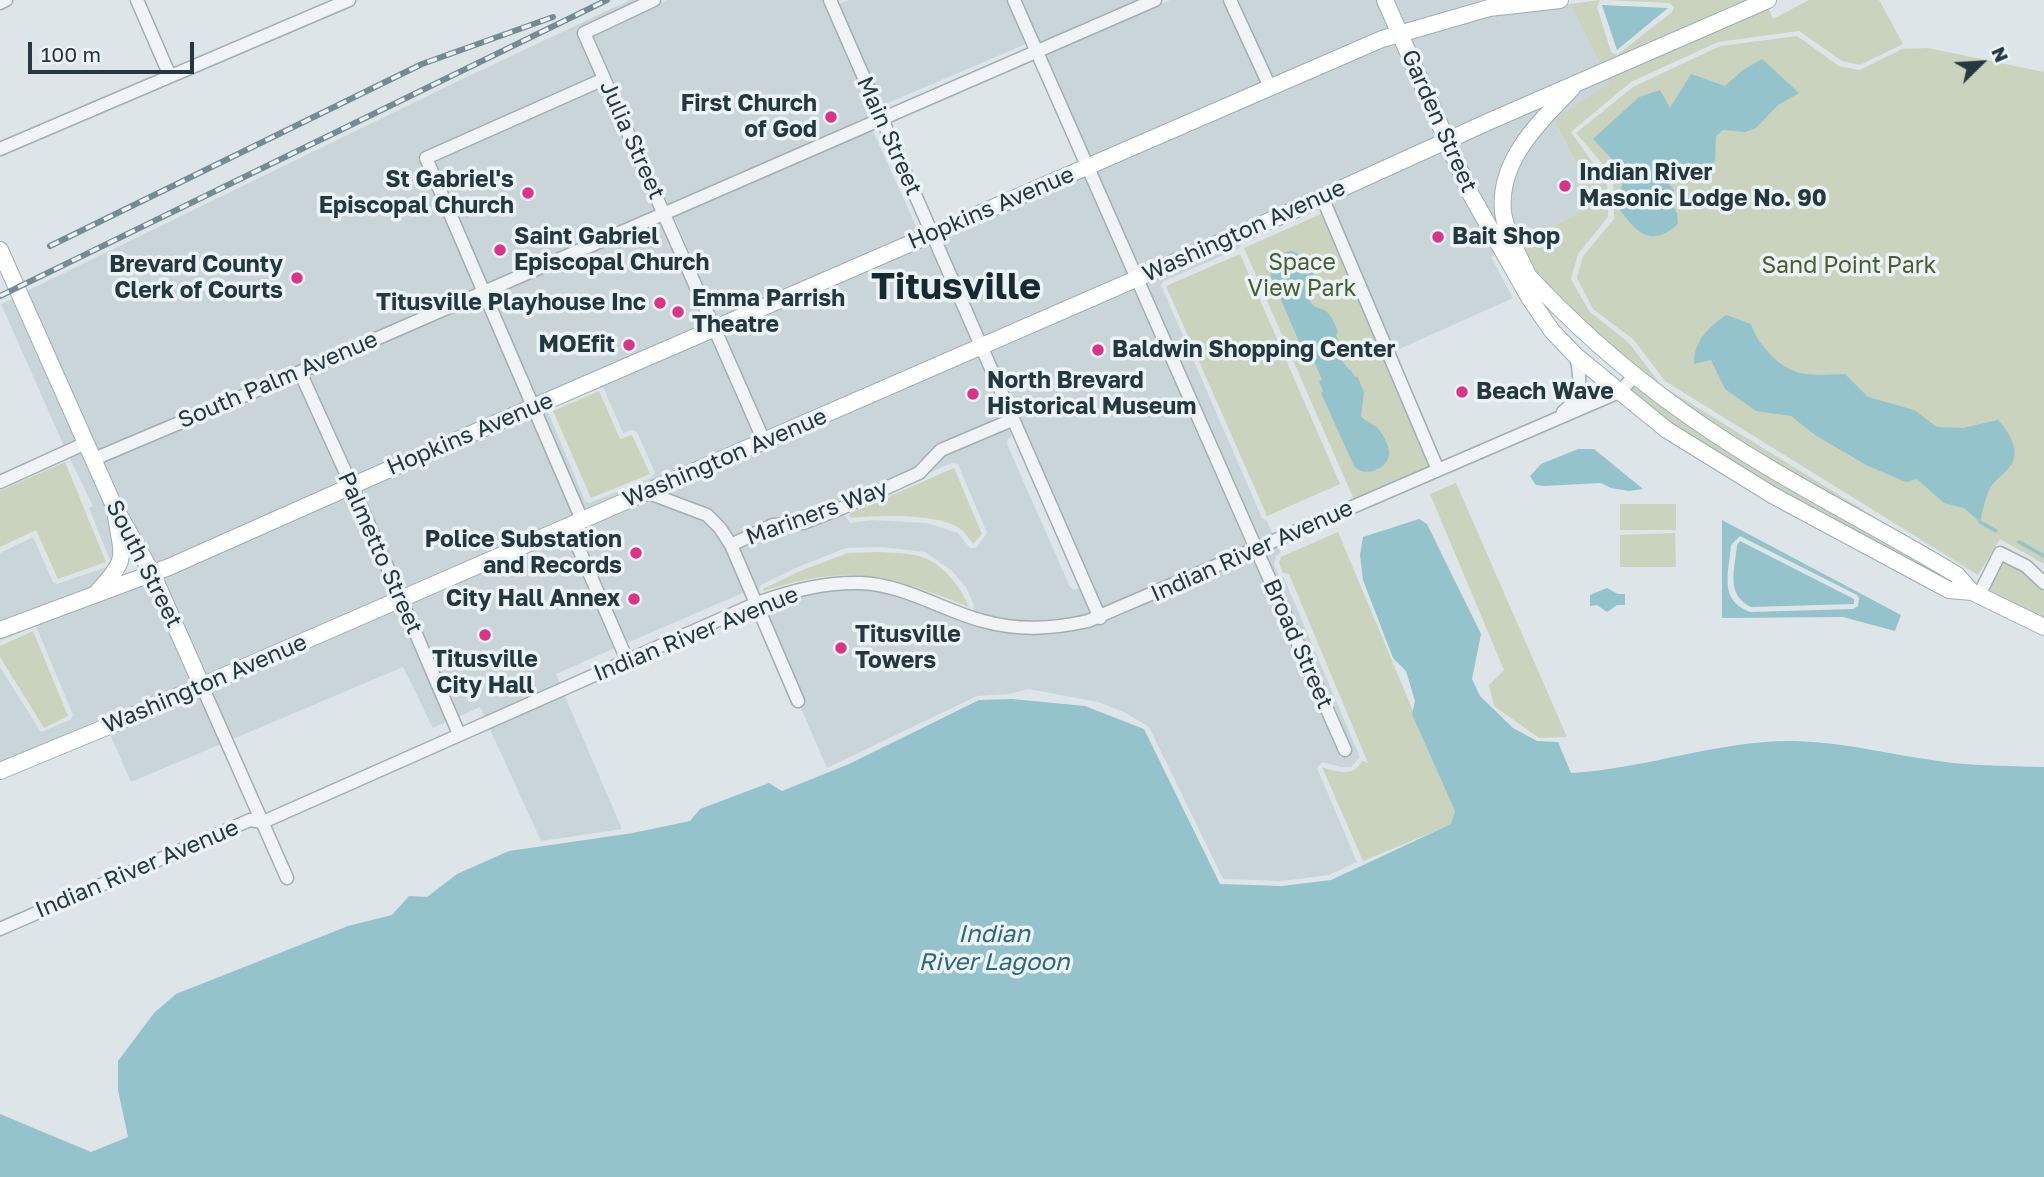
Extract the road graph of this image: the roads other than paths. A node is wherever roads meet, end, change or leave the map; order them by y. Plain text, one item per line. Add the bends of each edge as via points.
1 (6, 0) edge
2 (136, 0) edge
3 (349, 0) edge
4 (654, 0) edge
5 (831, 0) edge
6 (1014, 0) edge
7 (1155, 0) edge
8 (1230, 0) edge
9 (1385, 0) edge
10 (1560, 0) edge
11 (1763, 1) edge
12 (0, 3) edge
13 (1400, 32) junction
14 (1037, 51) junction
15 (170, 76) junction
16 (604, 79) junction
17 (1576, 84) junction
18 (1270, 87) junction
19 (881, 119) junction
20 (1447, 140) junction
21 (0, 149) edge
22 (1087, 166) junction
23 (1322, 197) junction
24 (666, 213) junction
25 (931, 234) junction
26 (1496, 240) junction
27 (0, 250) edge
28 (1530, 278) junction
29 (1137, 279) junction
30 (483, 291) junction
31 (715, 328) junction
32 (981, 347) junction
33 (1576, 356) junction
34 (300, 372) junction
35 (1635, 376) junction
36 (1619, 392) junction
37 (533, 407) junction
38 (1554, 419) junction
39 (1012, 420) junction
40 (764, 441) junction
41 (86, 443) junction
42 (93, 459) junction
43 (1438, 470) junction
44 (0, 482) edge
45 (351, 486) junction
46 (646, 492) junction
47 (114, 506) junction
48 (575, 523) junction
49 (731, 545) junction
50 (1255, 548) junction
51 (152, 573) junction
52 (2044, 583) edge
53 (1976, 593) junction
54 (95, 594) junction
55 (401, 599) junction
56 (757, 603) junction
57 (1100, 618) junction
58 (2044, 627) edge
59 (0, 630) edge
60 (627, 660) junction
61 (202, 686) junction
62 (798, 701) dead end
63 (459, 734) junction
64 (1345, 750) dead end
65 (0, 771) edge
66 (263, 822) junction
67 (287, 878) dead end
68 (0, 929) edge

1 - 12 street
2 - 15 street
3 - 15 street
4 - 16 street, Julia Street via 584,33
5 - 19 street, Main Street
6 - 14 street, Broad Street
7 - 14 street, South Palm Avenue
8 - 18 street
9 - 13 main road, Garden Street
10 - 13 main road, Hopkins Avenue via 1489,8
11 - 17 main road, Washington Avenue
13 - 18 main road, Hopkins Avenue
13 - 20 main road, Garden Street
14 - 19 street, South Palm Avenue
14 - 22 street, Broad Street
15 - 21 street
16 - 24 street, Julia Street
16 - 30 street via 426,158
17 - 20 main road, Washington Avenue
17 - 28 main road via 1526,139 1506,172 1503,212
18 - 22 main road, Hopkins Avenue
19 - 24 street, South Palm Avenue
19 - 25 street, Main Street
20 - 23 main road, Washington Avenue
20 - 26 main road, Garden Street
22 - 25 main road, Hopkins Avenue
22 - 29 street, Broad Street
23 - 29 main road, Washington Avenue
23 - 43 street
24 - 30 street, South Palm Avenue
24 - 31 street, Julia Street
25 - 31 main road, Hopkins Avenue
25 - 32 street, Main Street
26 - 28 main road, Garden Street
26 - 33 main road, Garden Street via 1552,331
27 - 41 main road, South Street
28 - 35 main road, Garden Street via 1553,305
29 - 32 main road, Washington Avenue
29 - 50 street, Broad Street
30 - 34 street, South Palm Avenue
30 - 37 street
31 - 37 main road, Hopkins Avenue
31 - 40 street, Julia Street
32 - 39 street, Main Street
32 - 40 main road, Washington Avenue
33 - 36 main road, Garden Street
33 - 38 street via 1581,379 1574,404
34 - 42 street, South Palm Avenue
34 - 45 street, Palmetto Street
35 - 36 street, Indian River Avenue
35 - 53 main road, Garden Street via 1757,460 1957,575
36 - 38 street, Indian River Avenue
36 - 53 main road, Garden Street via 1667,430 1774,496 1949,590
37 - 45 main road, Hopkins Avenue
37 - 48 street
38 - 43 street, Indian River Avenue
39 - 49 street, Mariners Way via 941,450 919,473 853,503 803,523 773,525
39 - 57 street, Main Street
40 - 46 main road, Washington Avenue
41 - 42 main road, South Street
41 - 44 street
42 - 47 main road, South Street
43 - 50 street, Indian River Avenue
45 - 51 main road, Hopkins Avenue
45 - 55 street, Palmetto Street
46 - 48 main road, Washington Avenue
46 - 49 street via 707,515
47 - 51 main road, South Street
47 - 54 main road via 121,564
48 - 55 main road, Washington Avenue
48 - 60 street
49 - 56 street
50 - 57 street, Indian River Avenue
50 - 64 street, Broad Street
51 - 54 main road, Hopkins Avenue
51 - 61 main road, South Street
52 - 53 street via 2026,566 2000,553
53 - 58 main road
54 - 59 main road, Hopkins Avenue
55 - 61 main road, Washington Avenue
55 - 63 street, Palmetto Street
56 - 57 street, Indian River Avenue via 792,591 863,583 900,590 982,621 1027,629
56 - 60 street, Indian River Avenue
56 - 62 street
60 - 63 street, Indian River Avenue
61 - 65 main road, Washington Avenue
61 - 66 street, South Street
63 - 66 street, Indian River Avenue
66 - 67 street, South Street
66 - 68 street, Indian River Avenue via 250,820

